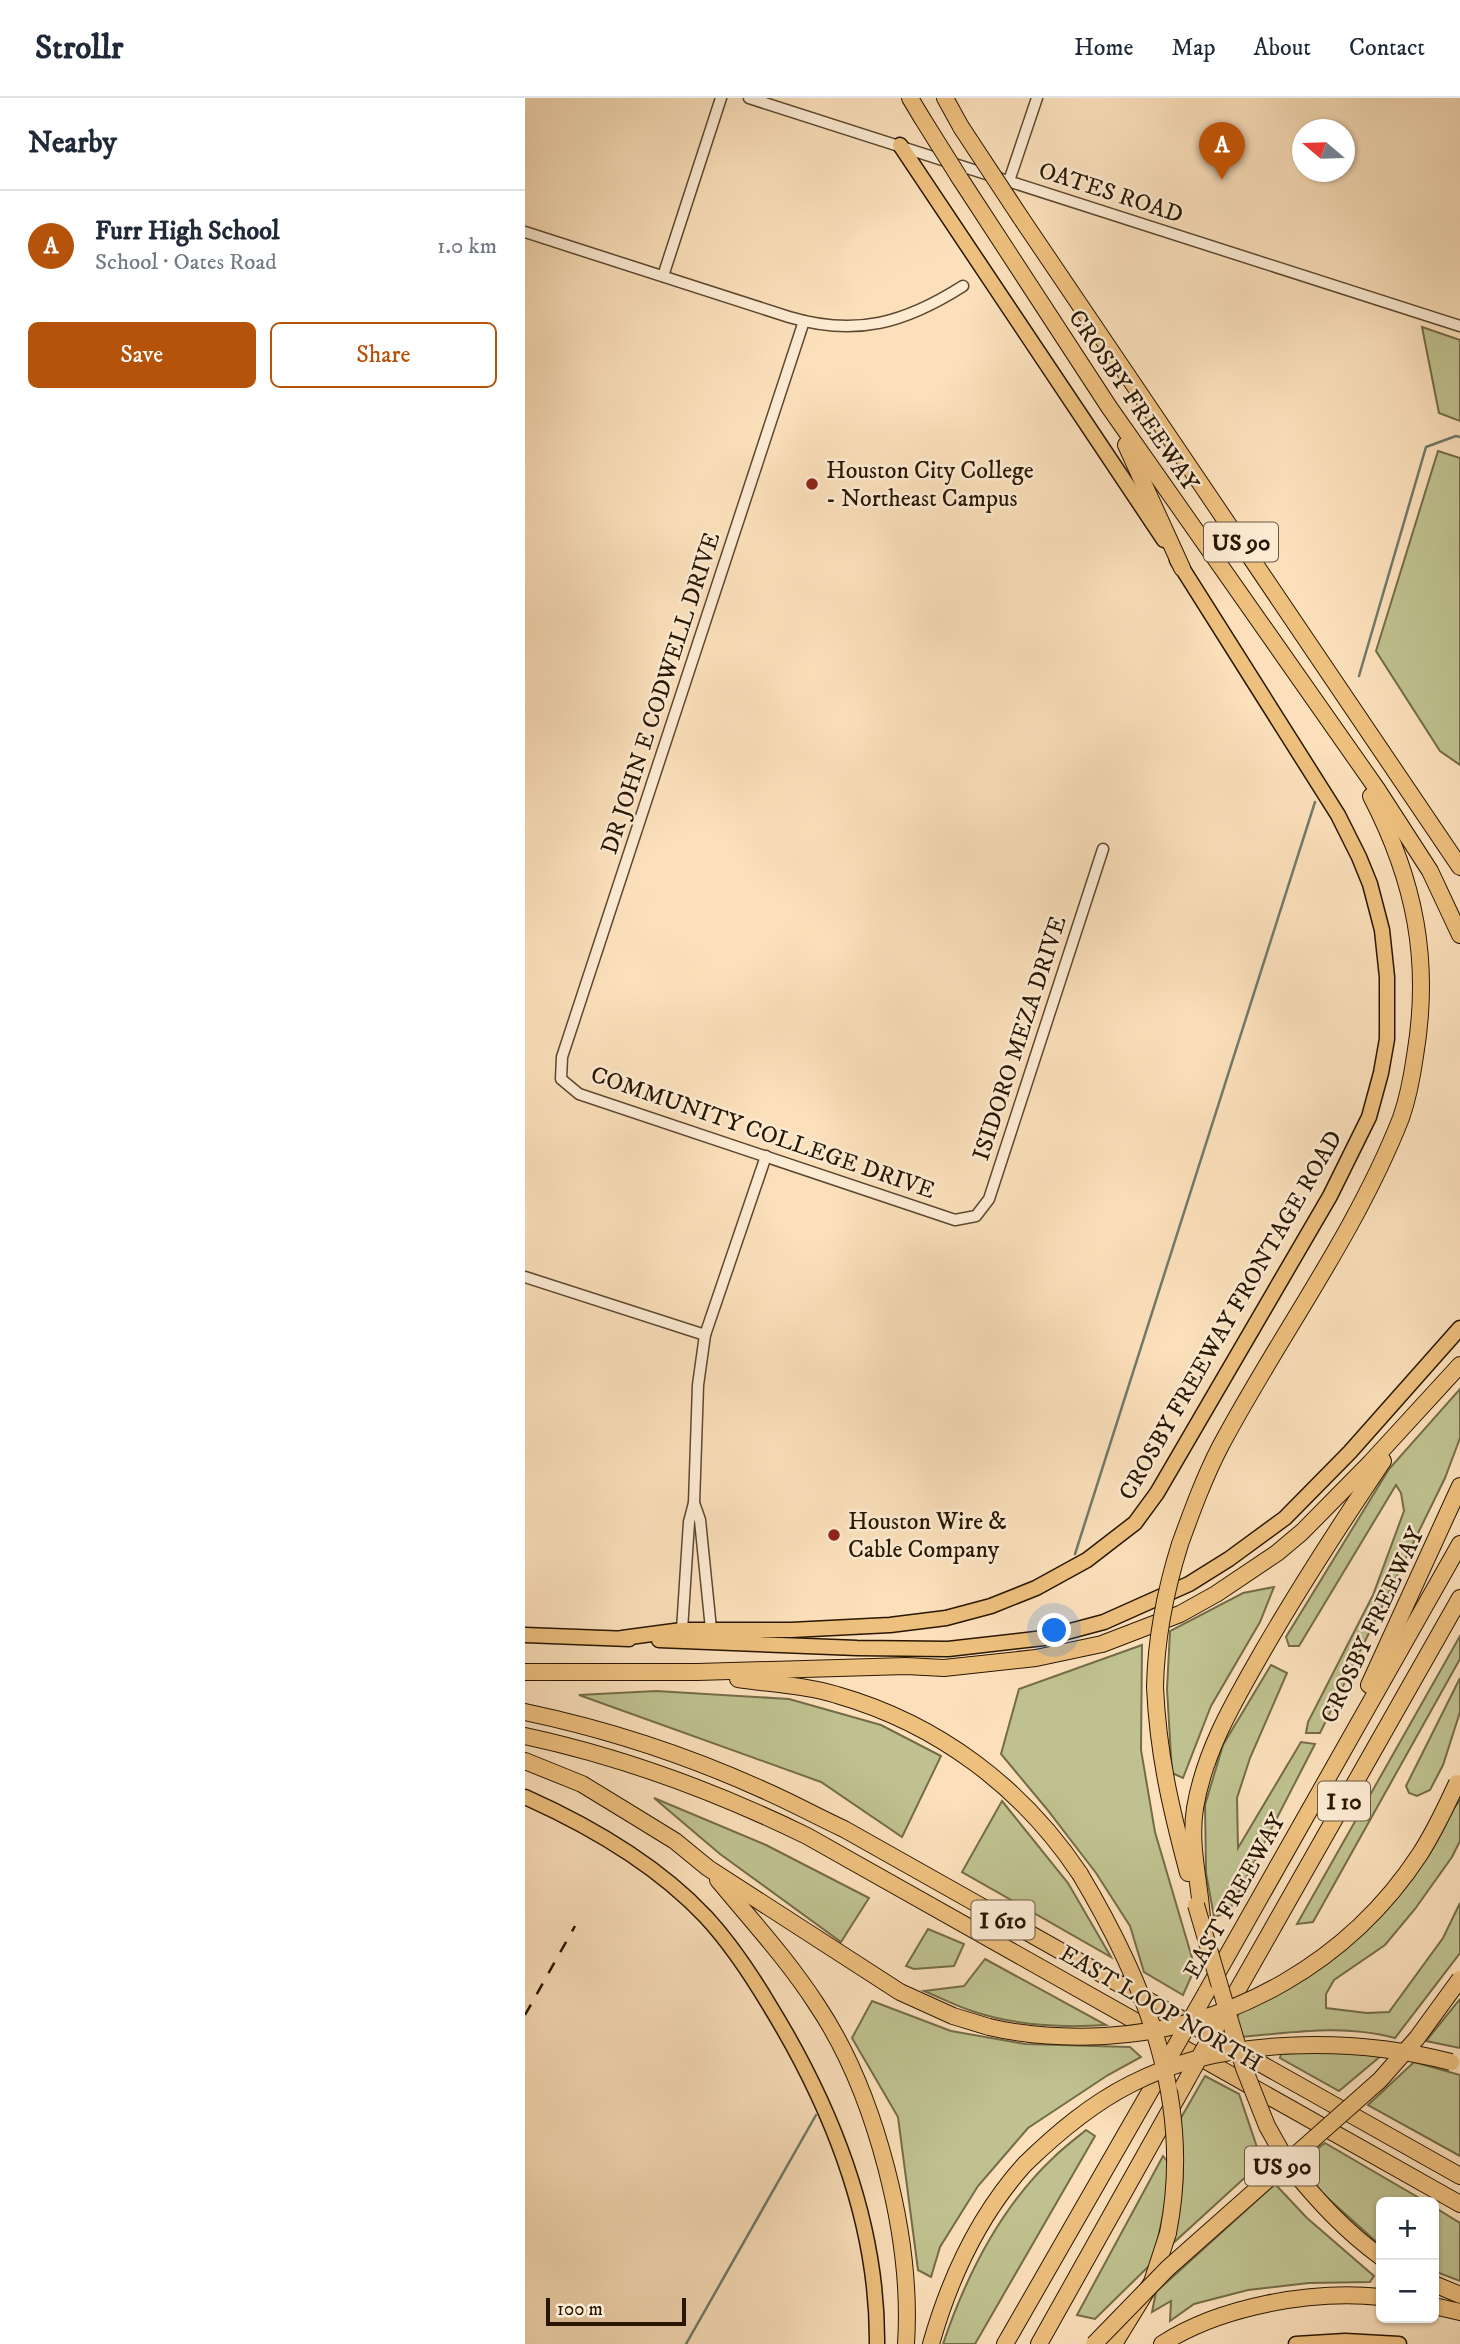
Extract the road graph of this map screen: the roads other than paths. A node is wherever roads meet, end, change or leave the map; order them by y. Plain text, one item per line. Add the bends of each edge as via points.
1 (720, 98) edge
2 (749, 98) edge
3 (911, 98) edge
4 (945, 98) edge
5 (1037, 98) edge
6 (900, 145) junction
7 (1009, 181) junction
8 (525, 232) edge
9 (663, 276) junction
10 (963, 286) dead end
11 (804, 321) junction
12 (1460, 326) edge
13 (1108, 407) junction
14 (1182, 568) junction
15 (1336, 728) junction
16 (1103, 849) dead end
17 (1460, 867) edge
18 (1460, 935) edge
19 (561, 1079) joint
20 (767, 1156) junction
21 (955, 1220) joint
22 (525, 1277) edge
23 (1460, 1328) edge
24 (705, 1335) junction
25 (1460, 1365) edge
26 (1415, 1416) junction
27 (1460, 1486) edge
28 (694, 1503) junction
29 (1460, 1544) edge
30 (687, 1562) junction
31 (704, 1563) junction
32 (1460, 1598) edge
33 (711, 1629) junction
34 (682, 1630) junction
35 (525, 1635) edge
36 (622, 1638) junction
37 (525, 1672) edge
38 (697, 1672) junction
39 (525, 1712) edge
40 (525, 1735) edge
41 (525, 1760) edge
42 (1458, 1778) edge
43 (1324, 1782) junction
44 (525, 1797) edge
45 (708, 1868) junction
46 (1199, 1904) junction
47 (1460, 1979) edge
48 (1456, 2064) edge
49 (1460, 2176) edge
50 (1460, 2204) edge
51 (1376, 2253) edge
52 (1439, 2286) edge
53 (1460, 2295) edge
54 (1376, 2297) edge
55 (1439, 2307) edge
56 (1460, 2312) edge
57 (877, 2344) edge
58 (906, 2344) edge
59 (931, 2344) edge
60 (1005, 2344) edge
61 (1039, 2344) edge
62 (1094, 2344) edge
63 (1114, 2344) edge
64 (1162, 2344) edge
65 (1296, 2344) edge
66 (1399, 2344) edge

1 - 9 street
2 - 6 street, OATES ROAD
3 - 13 highway, CROSBY FREEWAY / US 90, bridge
4 - 17 highway, CROSBY FREEWAY / US 90, bridge via 1021,218
5 - 7 street
6 - 7 street, OATES ROAD
6 - 14 main road, CROSBY FREEWAY FRONTAGE ROAD
7 - 12 street, OATES ROAD
8 - 9 street
9 - 11 street
10 - 11 street via 912,315 881,323 856,327
11 - 19 street, DR JOHN E CODWELL DRIVE via 562,1057
13 - 14 highway
13 - 15 highway, CROSBY FREEWAY / US 90
14 - 33 main road, CROSBY FREEWAY FRONTAGE ROAD via 1338,815 1370,884 1382,930 1387,1039 1369,1117 1330,1196 1157,1493 1135,1523 1087,1560 1036,1588 946,1618 791,1630
15 - 18 highway, CROSBY FREEWAY / US 90 via 1430,871
15 - 46 highway, bridge via 1377,807 1416,914 1422,992 1419,1035 1402,1116 1367,1193 1314,1290 1220,1447 1179,1544 1162,1608 1155,1687 1158,1733 1163,1772
16 - 21 street, ISIDORO MEZA DRIVE via 989,1199 976,1216
19 - 20 street, COMMUNITY COLLEGE DRIVE via 579,1094
20 - 21 street, COMMUNITY COLLEGE DRIVE
20 - 24 street
22 - 24 street
23 - 36 main road via 1286,1518 1189,1584 1104,1622 1047,1638 909,1650
24 - 28 street via 698,1385
25 - 26 highway
26 - 38 highway via 1302,1532 1258,1568 1180,1614 1102,1644 1035,1658 944,1668
26 - 46 highway via 1291,1602 1210,1750 1195,1812
27 - 43 highway, CROSBY FREEWAY
28 - 30 street via 688,1522
28 - 31 street
29 - 43 highway, EAST FREEWAY / I 10
30 - 31 street
30 - 34 street
31 - 33 street
32 - 61 highway, EAST FREEWAY / I 10, bridge
33 - 34 main road, CROSBY FREEWAY FRONTAGE ROAD
34 - 36 main road, CROSBY FREEWAY FRONTAGE ROAD
35 - 36 main road
37 - 38 highway
38 - 63 highway, bridge via 835,1694 888,1712 949,1743 1024,1804 1080,1874 1119,1945 1159,2047 1177,2155 1175,2201 1152,2282
39 - 49 highway, EAST LOOP NORTH / I 610 via 666,1751 844,1829
40 - 50 highway, EAST LOOP NORTH / I 610 via 650,1770 807,1836
41 - 45 highway via 582,1784 675,1841
42 - 45 highway, bridge via 1420,1854 1388,1896 1319,1960 1238,2007 1181,2026 1133,2034 1062,2037 1009,2032 953,2016 900,1992
43 - 60 highway, EAST FREEWAY / I 10, bridge
44 - 57 main road via 586,1827 685,1897 744,1964 789,2037 829,2119 870,2259
45 - 58 highway via 791,1967 819,2007 852,2069 895,2208 907,2309
46 - 51 highway, bridge via 1248,2080 1267,2126 1290,2167 1321,2205
47 - 62 highway, US 90, bridge via 1380,2080 1168,2268
48 - 59 highway, bridge via 1394,2050 1327,2045 1259,2049 1203,2059 1146,2077 1104,2099 1065,2127 1000,2192 953,2280
52 - 53 highway
54 - 64 highway via 1272,2303 1202,2324
55 - 56 highway
65 - 66 main road

